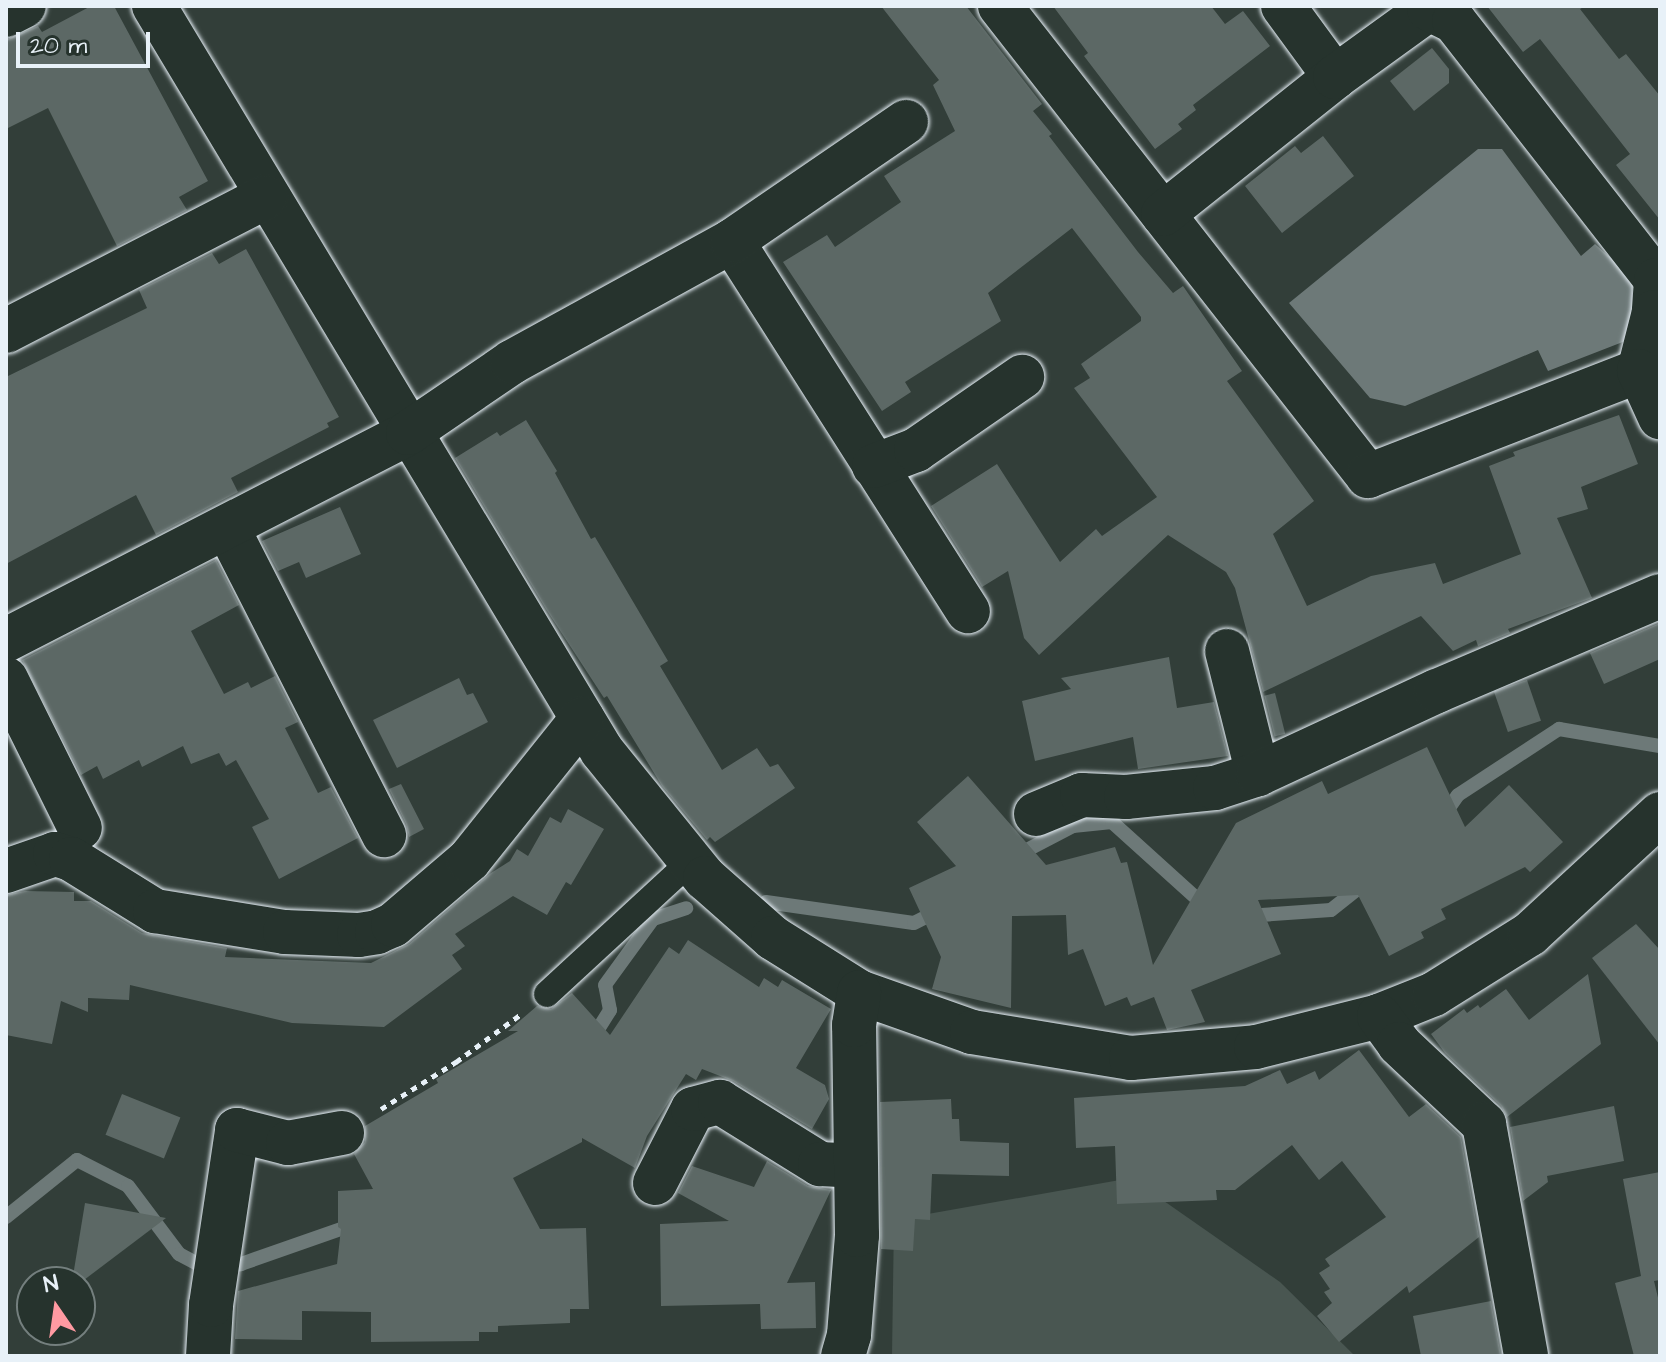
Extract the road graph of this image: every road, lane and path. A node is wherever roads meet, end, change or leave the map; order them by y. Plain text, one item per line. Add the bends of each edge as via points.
1 (24, 6) edge
2 (154, 6) edge
3 (1000, 6) edge
4 (1283, 6) edge
5 (6, 15) edge
6 (1335, 77) junction
7 (906, 122) dead end
8 (266, 197) junction
9 (1163, 214) junction
10 (732, 241) junction
11 (6, 331) edge
12 (1639, 371) junction
13 (1022, 377) dead end
14 (1660, 417) edge
15 (408, 433) junction
16 (874, 466) junction
17 (227, 527) junction
18 (1660, 596) edge
19 (968, 611) dead end
20 (6, 640) edge
21 (1227, 651) dead end
22 (6, 679) edge
23 (582, 719) junction
24 (1258, 774) junction
25 (1036, 814) dead end
26 (1660, 814) edge
27 (80, 828) dead end
28 (384, 835) dead end
29 (691, 861) junction
30 (6, 871) edge
31 (859, 992) junction
32 (547, 994) joint
33 (1379, 1016) junction
34 (342, 1133) joint
35 (855, 1166) junction
36 (655, 1183) dead end
37 (208, 1356) edge
38 (843, 1356) edge
39 (1526, 1356) edge

1 - 5 street
2 - 8 street
3 - 9 street
4 - 6 street
6 - 9 street
6 - 12 street via 1429,9 1454,21 1656,280
7 - 10 street
8 - 11 street
8 - 15 street
9 - 12 street via 1368,476
10 - 15 street via 512,362
10 - 16 street
12 - 14 street
13 - 16 street via 916,450
15 - 17 street
15 - 23 street
16 - 19 street
17 - 20 street
17 - 28 street
18 - 24 street
21 - 24 street
22 - 27 street
23 - 29 street
23 - 30 street via 469,860 393,925 377,932 285,932 155,911 55,854
24 - 25 street via 1215,788 1126,797 1082,795
26 - 33 street via 1530,934 1434,994
29 - 31 street via 773,938
29 - 32 lane
31 - 33 street via 972,1032 1131,1058 1256,1047
31 - 35 street via 854,1025
32 - 34 path via 456,1062
33 - 39 street via 1399,1044 1484,1124
34 - 37 street via 288,1143 237,1130
35 - 36 street via 820,1164 720,1102 693,1109
35 - 38 street via 857,1235

